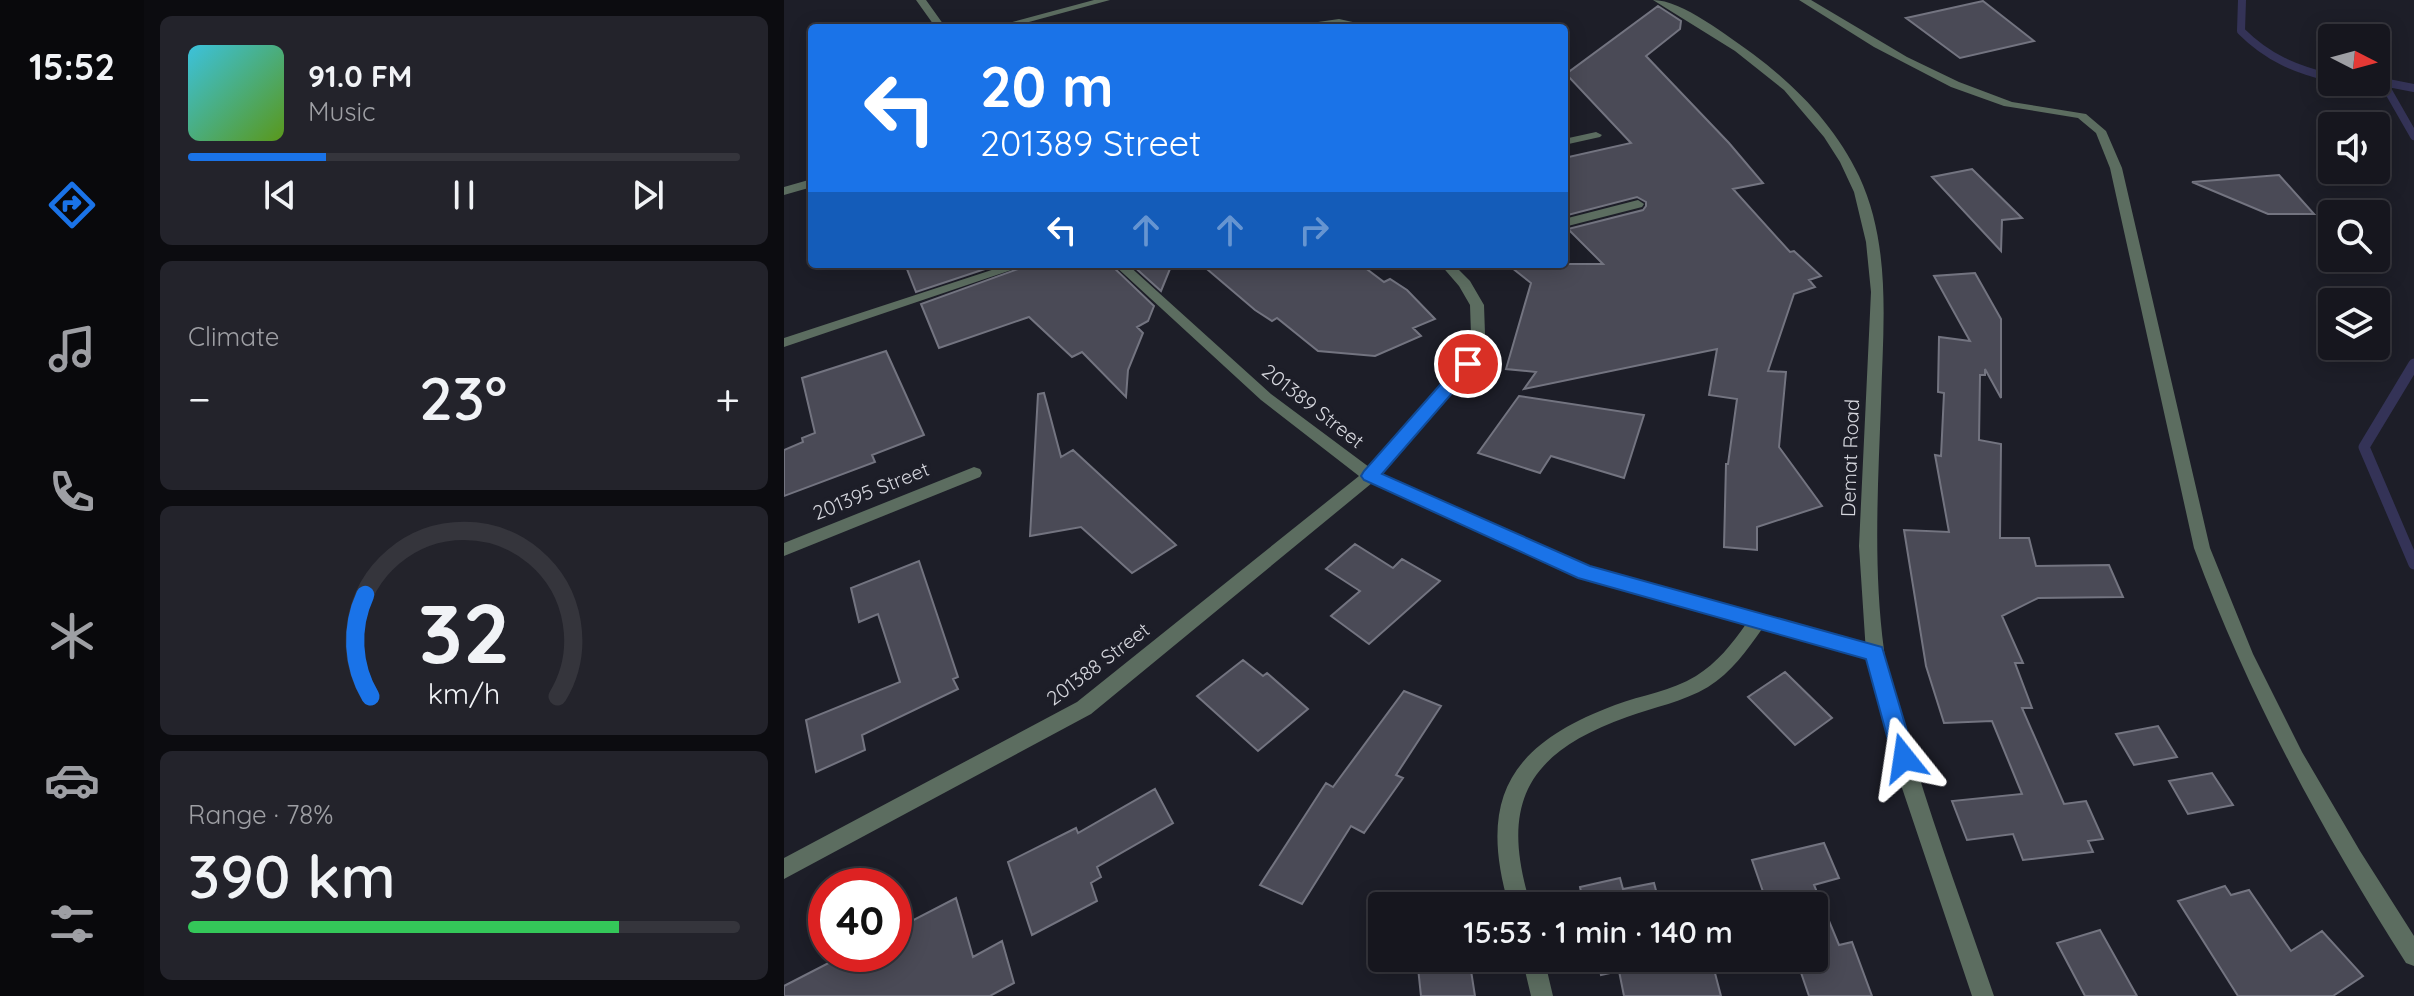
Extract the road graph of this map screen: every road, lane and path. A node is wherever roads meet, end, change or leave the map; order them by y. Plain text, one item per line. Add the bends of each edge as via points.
1 (921, 0) edge
2 (1105, 0) edge
3 (1658, 0) edge
4 (1804, 0) edge
5 (938, 24) edge
6 (1011, 24) edge
7 (1325, 24) edge
8 (1351, 24) edge
9 (1596, 135) dead end
10 (1568, 141) edge
11 (808, 184) edge
12 (784, 191) edge
13 (1638, 204) dead end
14 (1568, 222) edge
15 (1011, 268) edge
16 (1123, 268) edge
17 (1455, 268) edge
18 (784, 343) edge
19 (974, 473) dead end
20 (1370, 476) junction
21 (784, 550) edge
22 (1758, 621) junction
23 (1875, 653) junction
24 (784, 869) edge
25 (1517, 892) edge
26 (2414, 955) edge
27 (1536, 972) edge
28 (1542, 996) edge
29 (1983, 996) edge

1 - 5 street
2 - 6 street
3 - 23 street, Demat Road via 1731,41 1778,78 1823,129 1859,192 1878,292 1867,546
4 - 26 street via 1948,80 2008,104 2082,116 2103,132 2116,168 2202,548 2218,594 2310,784
7 - 8 street
9 - 10 street
11 - 12 street
13 - 14 street
15 - 18 street
16 - 20 street, 201389 Street via 1266,397
17 - 20 street, 201388 Street via 1477,305 1478,334 1468,364
19 - 21 street, 201395 Street
20 - 22 street, 201389 Street via 1585,572
20 - 24 street, 201388 Street via 1084,708
22 - 23 street, 201389 Street
22 - 25 street via 1729,662 1695,686 1613,714 1536,758 1518,782 1507,811 1507,853
23 - 29 street, Demat Road via 1911,785
27 - 28 street

